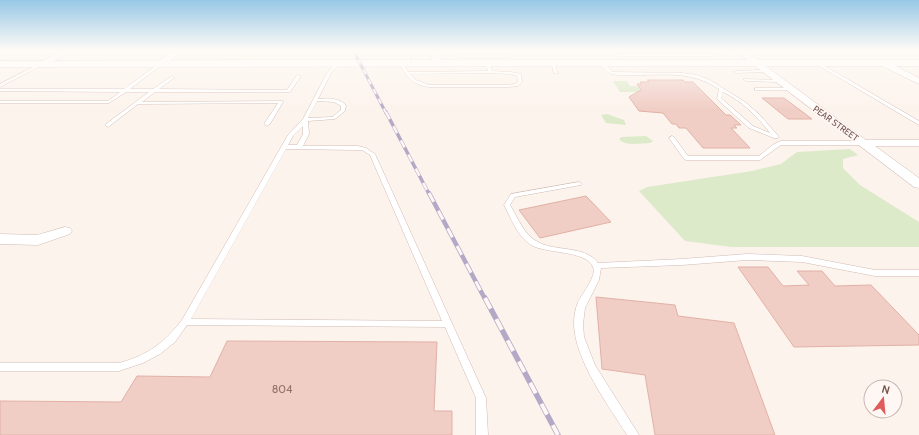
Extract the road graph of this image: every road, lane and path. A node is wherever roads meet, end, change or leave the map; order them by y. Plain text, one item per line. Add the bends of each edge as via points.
1 (30, 70) edge
2 (152, 70) edge
3 (331, 70) edge
4 (407, 70) edge
5 (501, 70) edge
6 (608, 70) edge
7 (829, 70) edge
8 (898, 70) edge
9 (736, 72) dead end
10 (765, 72) joint
11 (329, 73) joint
12 (299, 76) dead end
13 (172, 77) dead end
14 (746, 80) dead end
15 (777, 81) junction
16 (919, 81) edge
17 (0, 86) edge
18 (721, 89) junction
19 (757, 89) dead end
20 (789, 89) junction
21 (0, 90) edge
22 (125, 91) junction
23 (154, 91) junction
24 (316, 100) junction
25 (0, 102) edge
26 (138, 103) junction
27 (305, 120) junction
28 (919, 123) edge
29 (267, 124) dead end
30 (108, 125) dead end
31 (776, 137) junction
32 (672, 138) dead end
33 (781, 143) junction
34 (862, 143) junction
35 (919, 143) edge
36 (284, 147) junction
37 (299, 147) junction
38 (579, 184) dead end
39 (919, 184) edge
40 (64, 231) dead end
41 (0, 239) edge
42 (597, 266) junction
43 (919, 273) edge
44 (185, 322) junction
45 (447, 324) junction
46 (0, 367) edge
47 (482, 435) edge
48 (633, 435) edge

1 - 17 lane
2 - 22 lane
3 - 11 lane
4 - 5 lane via 414,82 429,86 508,86 520,82 519,75
6 - 18 lane via 618,73 689,74 711,81
7 - 28 lane
8 - 16 street
9 - 10 lane
10 - 15 street, PEAR STREET
11 - 24 lane
12 - 23 lane via 288,91
13 - 23 lane
14 - 15 lane
15 - 20 street, PEAR STREET
18 - 31 lane via 732,93 768,126
18 - 31 lane via 719,98 750,127
19 - 20 lane
20 - 34 street, PEAR STREET
21 - 22 lane
22 - 23 lane
22 - 25 lane via 109,102
23 - 26 lane
24 - 27 lane
24 - 27 lane via 341,103 344,108 333,118
26 - 29 lane via 281,102
26 - 30 lane
27 - 36 lane
27 - 37 lane via 306,134
31 - 33 lane
32 - 33 lane via 686,158 760,158
33 - 34 lane
34 - 35 street
34 - 39 street, PEAR STREET
36 - 37 lane
36 - 44 lane
37 - 45 lane via 358,148 372,154
38 - 42 lane via 513,195 507,205 528,240 545,248 591,259
40 - 41 street via 38,240
42 - 43 lane via 747,257 802,259 875,273
42 - 48 lane via 597,274 582,304 578,324 583,346 594,373
44 - 45 lane
44 - 46 lane via 174,339 138,363 119,367
45 - 47 lane via 481,398

